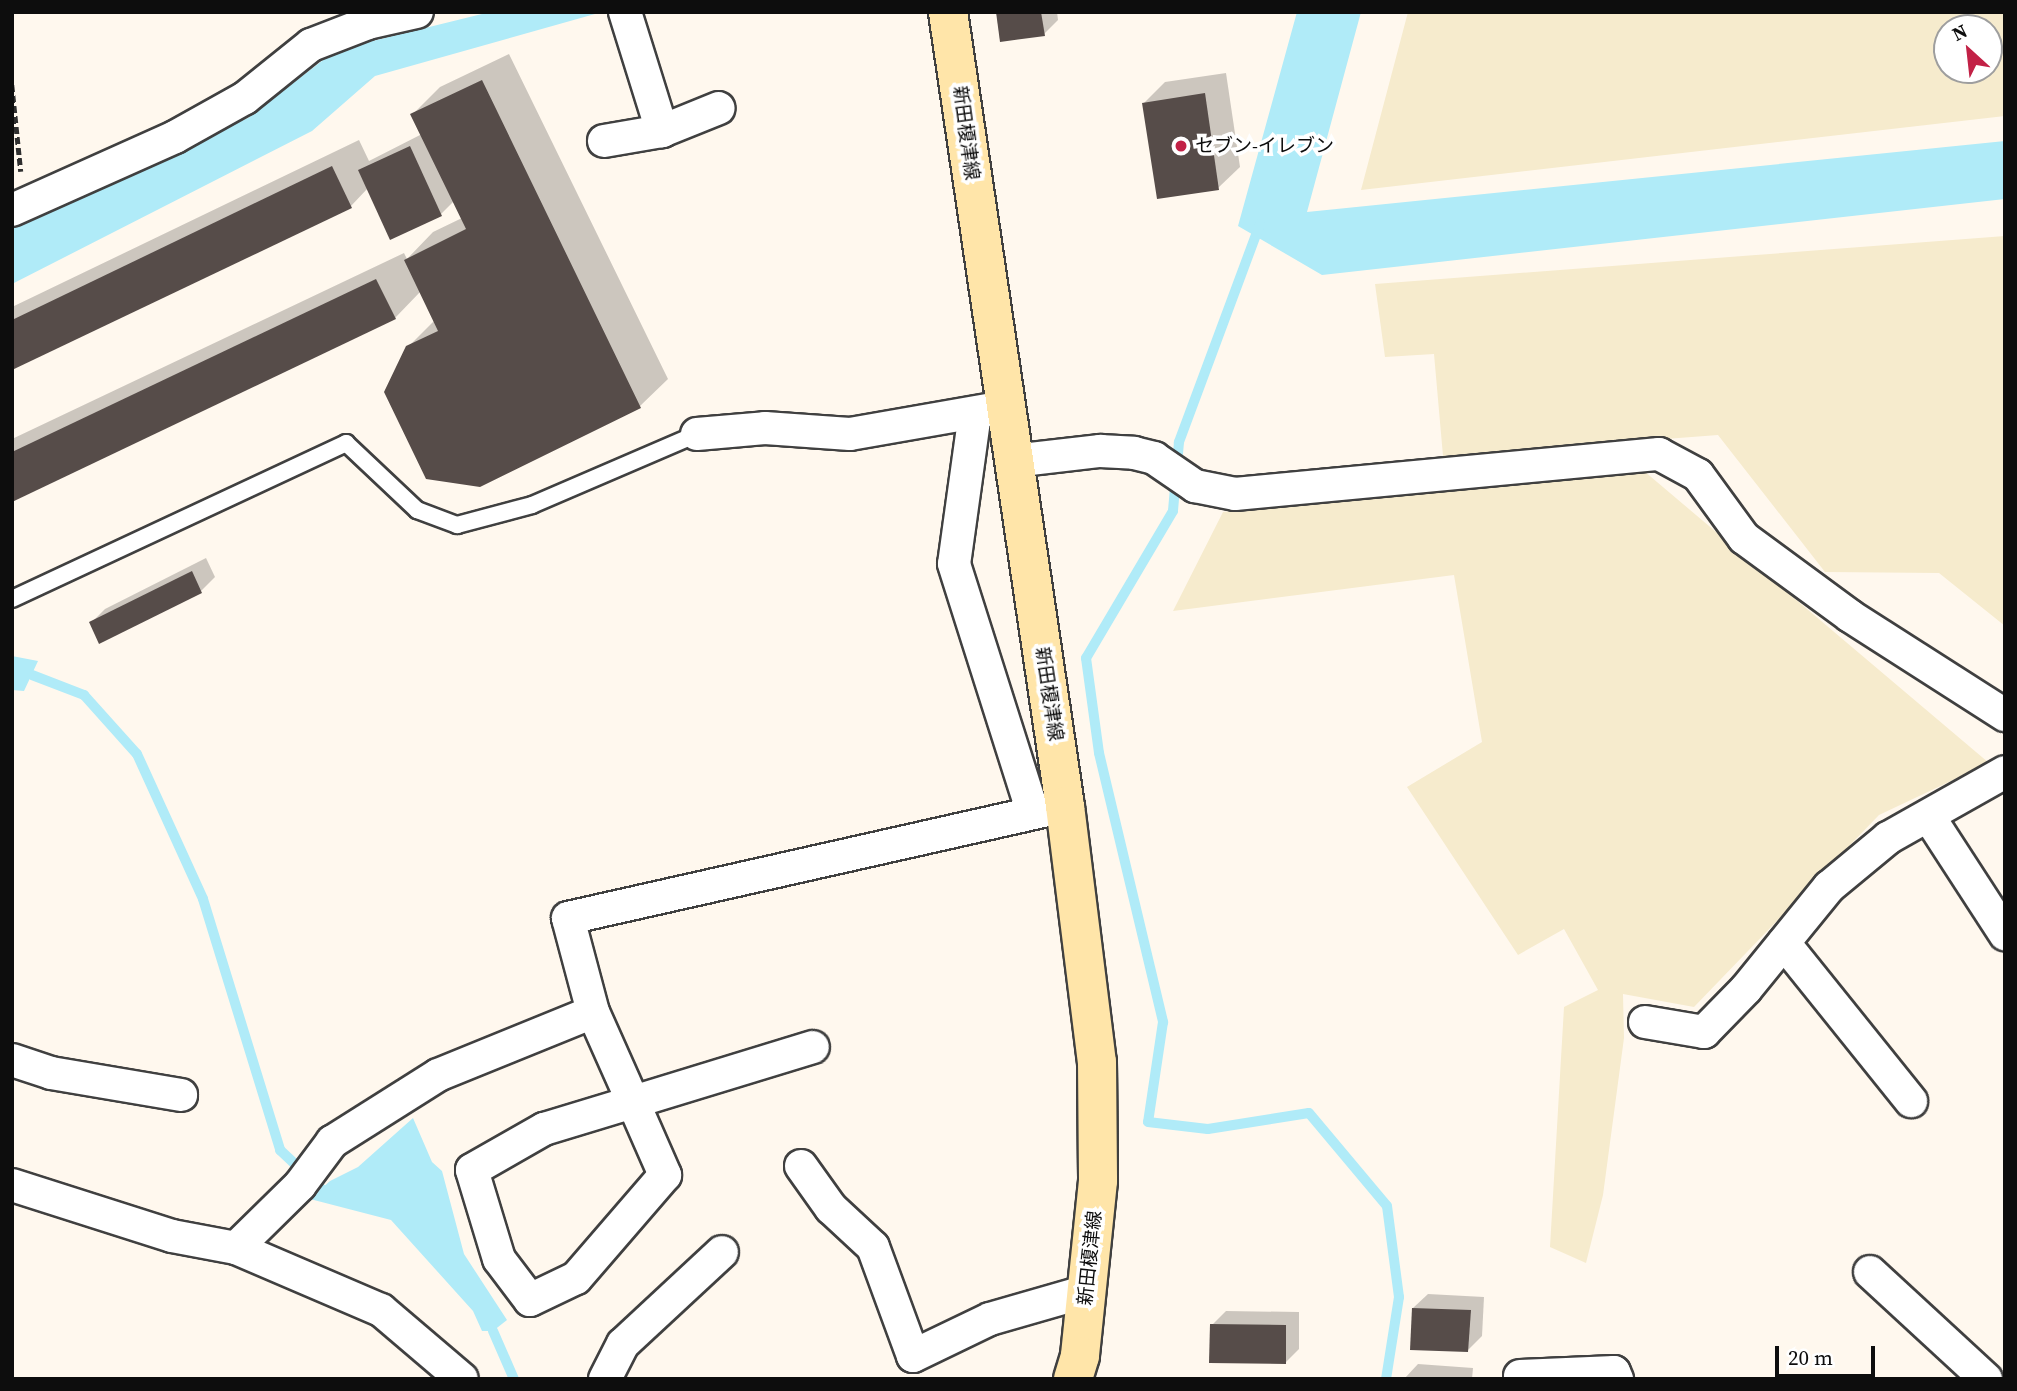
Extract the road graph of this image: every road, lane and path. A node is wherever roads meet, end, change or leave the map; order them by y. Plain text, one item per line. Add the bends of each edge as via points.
1 (417, 12) edge
2 (625, 12) edge
3 (948, 12) edge
4 (12, 85) edge
5 (719, 108) dead end
6 (662, 131) junction
7 (604, 141) dead end
8 (18, 206) edge
9 (990, 410) junction
10 (697, 434) joint
11 (1013, 461) junction
12 (12, 599) edge
13 (2005, 715) edge
14 (2005, 772) edge
15 (1049, 810) junction
16 (1929, 817) junction
17 (2005, 934) edge
18 (1784, 943) junction
19 (593, 1012) junction
20 (1645, 1021) dead end
21 (813, 1047) dead end
22 (12, 1060) edge
23 (181, 1095) dead end
24 (1911, 1101) dead end
25 (633, 1102) junction
26 (801, 1166) dead end
27 (12, 1185) edge
28 (236, 1248) junction
29 (722, 1252) dead end
30 (1870, 1272) dead end
31 (1087, 1292) junction
32 (1520, 1376) dead end
33 (462, 1379) edge
34 (605, 1379) edge
35 (1073, 1379) edge
36 (1617, 1379) edge
37 (1986, 1379) edge

1 - 8 street via 368,23 311,45 233,105
2 - 6 street
3 - 9 main road, 新田榎津線
4 - 8 path
5 - 6 street
6 - 7 street
9 - 10 street via 850,434 765,428
9 - 11 main road, 新田榎津線
9 - 15 street via 954,564
10 - 12 lane via 532,505 457,525 417,510 346,443
11 - 13 street via 1100,451 1154,458 1195,486 1234,494 1659,454 1698,475 1744,538 1850,617
11 - 15 main road, 新田榎津線
14 - 16 street
15 - 19 street via 568,918
15 - 31 main road, 新田榎津線 via 1097,1062 1097,1181
16 - 17 street
16 - 18 street via 1888,838 1829,887
18 - 20 street via 1704,1032
18 - 24 street
19 - 25 street
19 - 28 street via 438,1075 332,1142 300,1185
21 - 25 street
22 - 23 street via 51,1073
25 - 25 street via 544,1129 472,1170 499,1259 530,1300 576,1278 665,1175
26 - 31 street via 831,1208 873,1247 913,1356 990,1319
27 - 28 street via 172,1237
28 - 33 street via 381,1310
29 - 34 street via 622,1345
30 - 37 street
31 - 35 main road, 新田榎津線
32 - 36 street via 1614,1371

